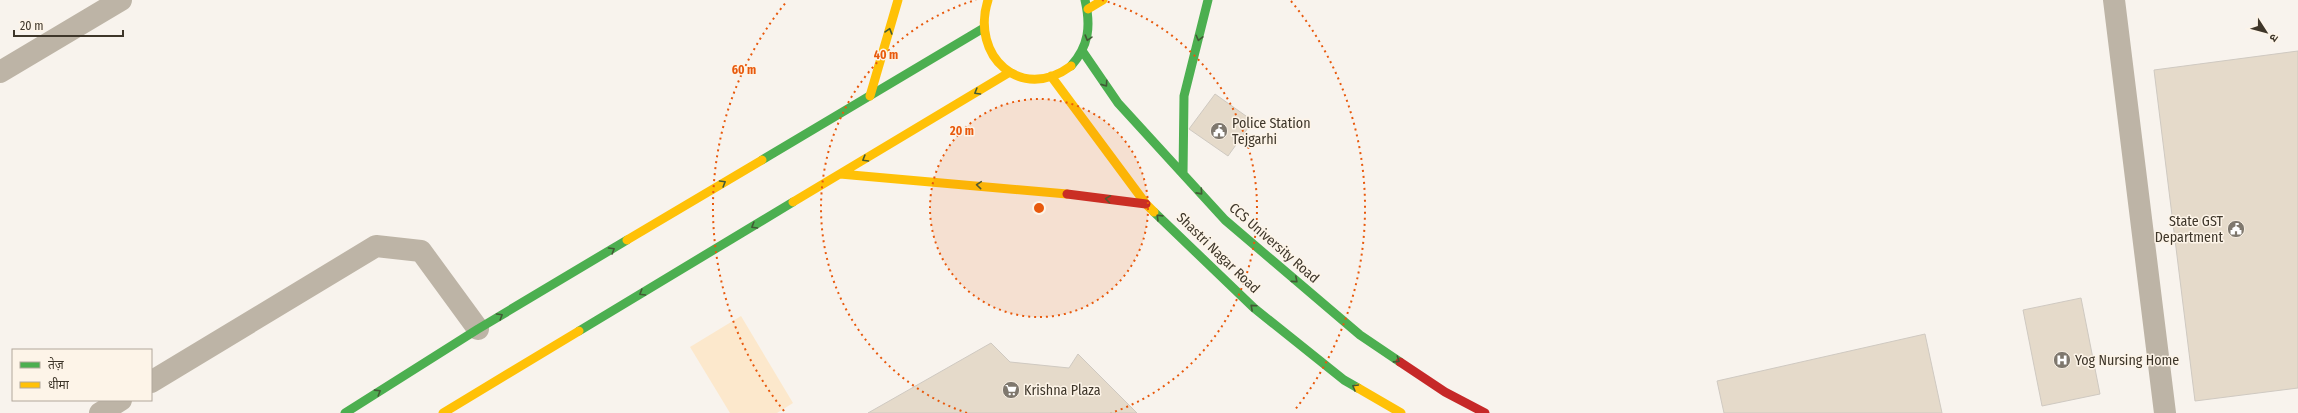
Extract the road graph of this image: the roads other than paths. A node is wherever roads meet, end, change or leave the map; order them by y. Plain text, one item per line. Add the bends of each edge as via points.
1 (121, 0) edge
2 (898, 0) edge
3 (988, 0) edge
4 (1085, 0) edge
5 (1103, 0) edge
6 (1208, 0) edge
7 (2114, 0) edge
8 (1088, 9) junction
9 (982, 29) junction
10 (1083, 52) junction
11 (0, 72) edge
12 (1010, 72) junction
13 (1051, 76) junction
14 (870, 96) junction
15 (840, 174) junction
16 (1183, 174) junction
17 (1146, 204) junction
18 (478, 329) junction
19 (152, 381) edge
20 (119, 401) edge
21 (100, 413) edge
22 (345, 413) edge
23 (443, 413) edge
24 (1401, 413) edge
25 (1485, 413) edge
26 (2165, 413) edge

1 - 11 street
14 -> 2 main road
3 - 9 main road via 983,11
4 - 8 main road
5 - 8 main road
6 -> 16 main road via 1184,96
7 - 26 street
8 -> 10 main road via 1090,32
9 - 12 main road via 987,47 996,62
9 - 14 main road
10 - 13 main road via 1074,64
10 -> 16 main road, CCS University Road via 1118,103
12 - 13 main road via 1026,78
12 -> 15 main road
13 - 17 main road, Shastri Nagar Road
18 -> 14 main road
17 -> 15 main road via 1036,190
15 -> 23 main road
16 -> 25 main road, CCS University Road via 1225,220 1360,335 1445,392
24 -> 17 main road, Shastri Nagar Road via 1344,380 1254,308
18 - 19 street via 421,250 376,246
22 -> 18 main road
20 - 21 street

